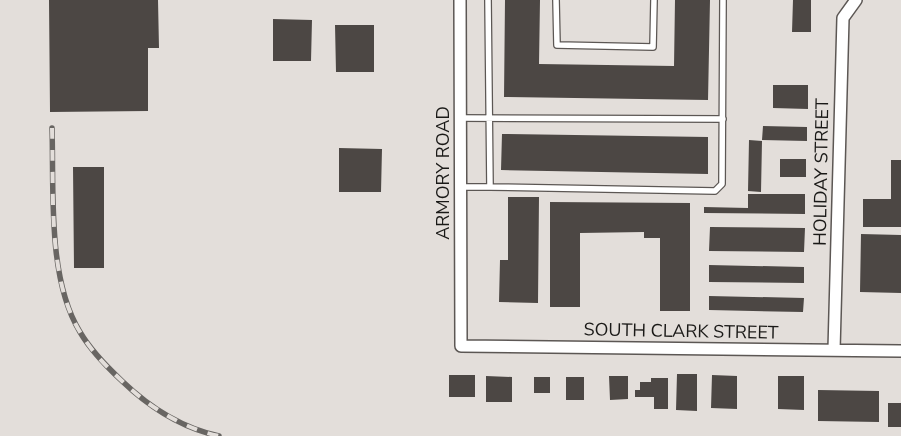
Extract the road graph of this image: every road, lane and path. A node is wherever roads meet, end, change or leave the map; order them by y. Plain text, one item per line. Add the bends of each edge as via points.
1 (460, 0) edge
2 (488, 0) edge
3 (556, 0) edge
4 (654, 0) edge
5 (723, 0) edge
6 (854, 1) edge
7 (460, 118) junction
8 (489, 118) junction
9 (723, 119) junction
10 (490, 186) junction
11 (460, 187) junction
12 (460, 346) joint
13 (834, 350) junction
14 (901, 351) edge

1 - 7 street, ARMORY ROAD
2 - 8 lane
3 - 4 lane via 557,46 653,47
5 - 9 lane
6 - 13 street, HOLIDAY STREET via 843,18
7 - 8 lane
7 - 11 street, ARMORY ROAD
8 - 9 lane
8 - 10 lane
9 - 10 lane via 722,184 715,191
10 - 11 lane
11 - 12 street, ARMORY ROAD
12 - 13 street, SOUTH CLARK STREET
13 - 14 street, SOUTH CLARK STREET

